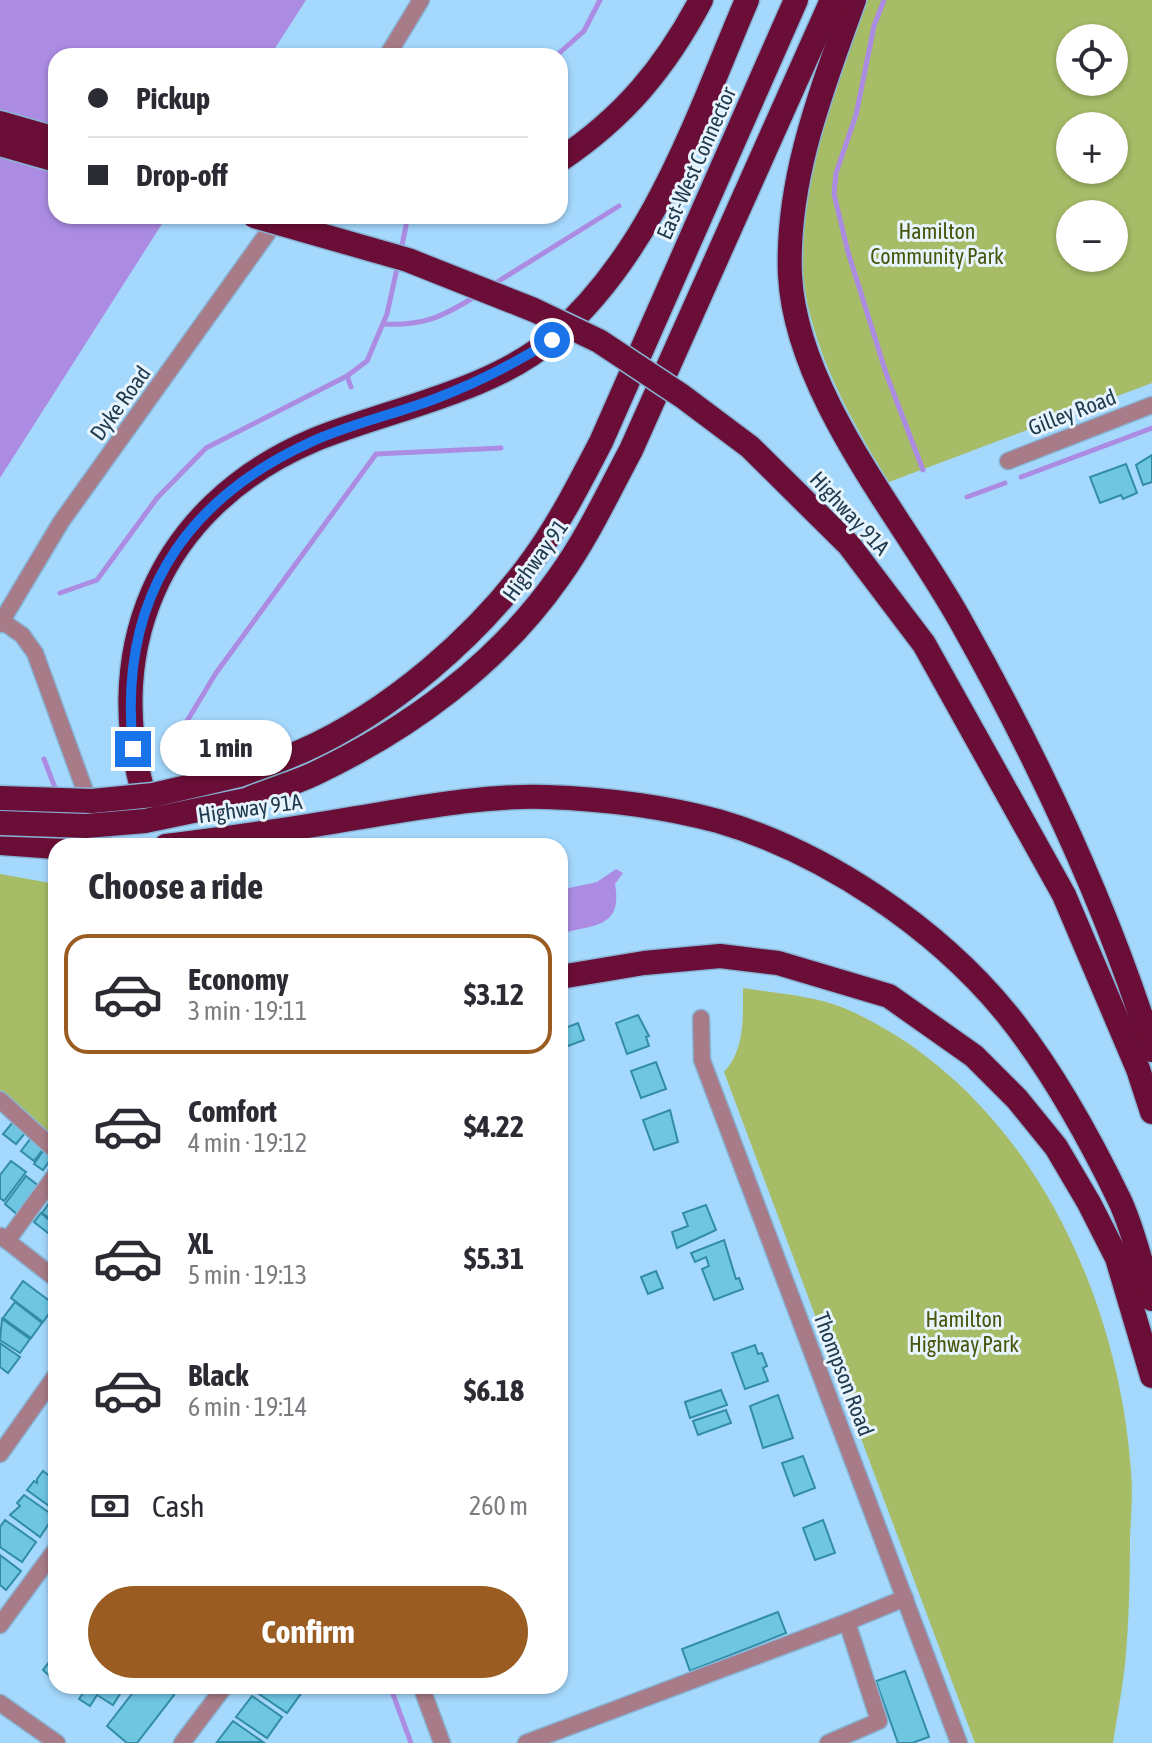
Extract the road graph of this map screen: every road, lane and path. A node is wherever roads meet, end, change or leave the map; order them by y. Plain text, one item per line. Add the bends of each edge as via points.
1 (421, 0) edge
2 (701, 0) edge
3 (747, 0) edge
4 (796, 0) edge
5 (832, 0) edge
6 (854, 0) edge
7 (392, 48) edge
8 (0, 123) edge
9 (48, 137) edge
10 (0, 144) edge
11 (568, 155) edge
12 (48, 158) edge
13 (274, 224) edge
14 (282, 224) edge
15 (643, 347) joint
16 (1152, 405) edge
17 (1008, 461) dead end
18 (1, 623) edge
19 (0, 798) edge
20 (0, 823) edge
21 (102, 838) edge
22 (162, 838) edge
23 (236, 838) edge
24 (0, 843) edge
25 (48, 846) edge
26 (568, 976) edge
27 (701, 1018) dead end
28 (1152, 1050) edge
29 (0, 1100) edge
30 (1152, 1112) edge
31 (48, 1144) edge
32 (48, 1184) edge
33 (4, 1238) edge
34 (48, 1273) edge
35 (1152, 1299) edge
36 (1152, 1376) edge
37 (48, 1386) edge
38 (0, 1454) edge
39 (48, 1561) edge
40 (905, 1598) junction
41 (847, 1622) junction
42 (0, 1625) edge
43 (219, 1694) edge
44 (424, 1694) edge
45 (0, 1703) edge
46 (57, 1743) edge
47 (182, 1743) edge
48 (442, 1743) edge
49 (526, 1743) edge
50 (828, 1743) edge
51 (959, 1743) edge

1 - 7 street
2 - 11 highway via 674,49 625,110
3 - 22 highway via 665,191 641,233 615,272 552,340 482,379 312,441 267,464 208,509 187,534 141,620 131,675 129,708 138,780
4 - 15 highway, East-West Connector
5 - 20 highway, Highway 91, bridge via 631,450 558,579 502,645 446,696 384,738 313,775 246,800 145,821 86,826
6 - 28 highway via 819,99 790,221 790,278 798,326 848,440 959,617 1029,748 1092,884
8 - 9 highway
10 - 12 highway
13 - 18 street, Dyke Road via 61,522
14 - 30 highway, Highway 91A, bridge via 408,260 599,341 750,447 849,545 924,644 1064,895
15 - 19 highway, Highway 91, bridge via 601,442 533,559 495,607 436,664 369,714 304,750 239,775 153,795 92,801
16 - 17 street, Gilley Road
18 - 21 street via 22,635 35,653
23 - 35 highway, Highway 91A via 459,802 544,797 637,804 719,822 800,854 902,915 950,953 1007,1014 1060,1088 1120,1202
24 - 25 highway
26 - 36 highway via 720,956 778,963 889,996 974,1056 1056,1147 1117,1258
27 - 40 street, Thompson Road via 702,1060
29 - 31 street
32 - 33 street
33 - 34 street
37 - 38 street
39 - 42 street
40 - 41 street
40 - 51 street, Thompson Road
41 - 49 street
41 - 50 street via 879,1721
43 - 47 street
44 - 48 street
45 - 46 street

